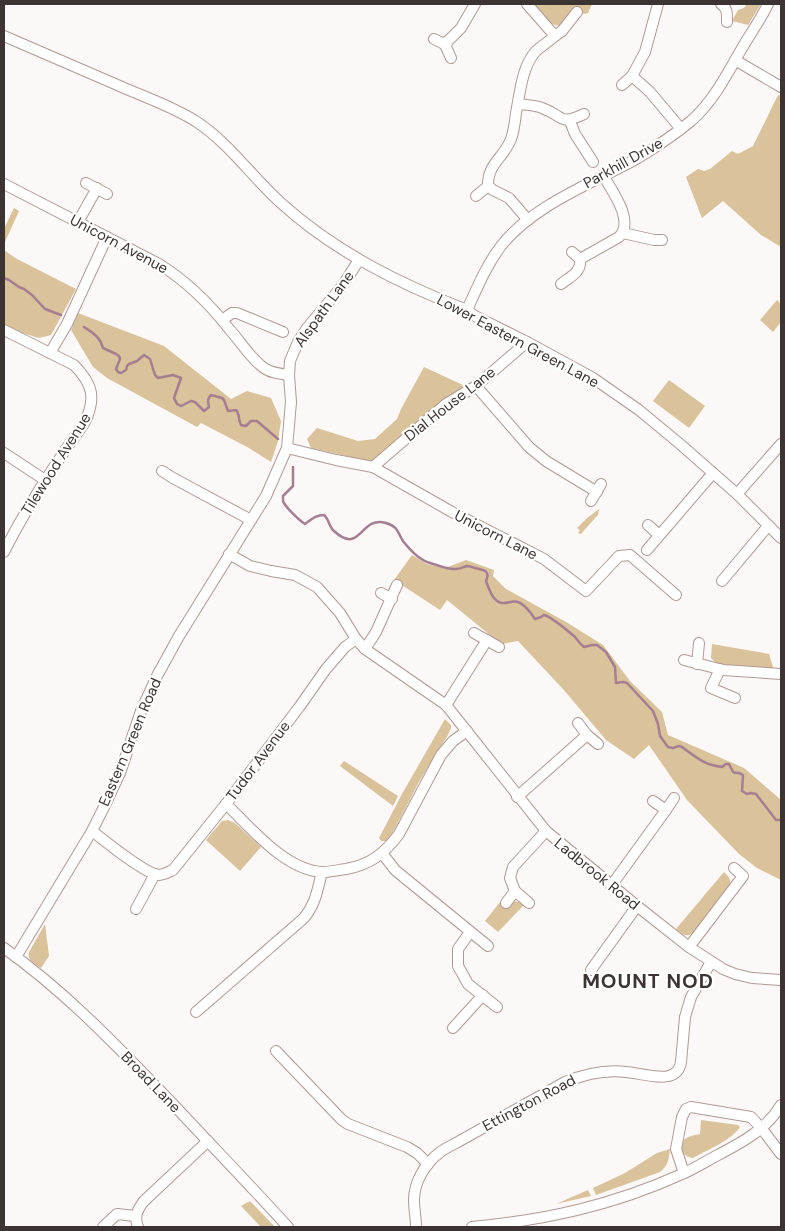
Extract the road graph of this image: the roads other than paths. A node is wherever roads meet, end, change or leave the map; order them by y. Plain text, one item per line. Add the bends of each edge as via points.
1 (475, 4) edge
2 (527, 4) edge
3 (658, 4) edge
4 (722, 4) edge
5 (736, 4) edge
6 (768, 4) edge
7 (577, 12) dead end
8 (727, 22) dead end
9 (4, 36) edge
10 (554, 36) junction
11 (434, 39) dead end
12 (447, 42) junction
13 (451, 58) dead end
14 (735, 60) junction
15 (632, 76) junction
16 (622, 85) dead end
17 (781, 87) edge
18 (518, 104) junction
19 (584, 114) dead end
20 (570, 121) junction
21 (681, 129) junction
22 (594, 162) dead end
23 (603, 175) junction
24 (86, 182) dead end
25 (4, 184) edge
26 (488, 186) junction
27 (97, 188) junction
28 (106, 194) dead end
29 (476, 196) dead end
30 (528, 220) junction
31 (78, 222) junction
32 (623, 233) junction
33 (107, 237) junction
34 (662, 240) dead end
35 (359, 260) junction
36 (561, 284) dead end
37 (467, 310) junction
38 (222, 320) junction
39 (4, 330) edge
40 (283, 332) dead end
41 (527, 342) junction
42 (50, 353) junction
43 (290, 375) junction
44 (476, 386) junction
45 (781, 444) edge
46 (285, 452) junction
47 (4, 453) edge
48 (373, 466) junction
49 (162, 470) dead end
50 (713, 473) junction
51 (45, 480) junction
52 (597, 492) dead end
53 (737, 494) junction
54 (251, 520) junction
55 (648, 525) dead end
56 (768, 526) junction
57 (659, 535) junction
58 (781, 538) edge
59 (647, 550) dead end
60 (4, 552) edge
61 (230, 554) junction
62 (722, 580) dead end
63 (397, 585) dead end
64 (381, 593) dead end
65 (676, 595) dead end
66 (392, 598) junction
67 (474, 633) dead end
68 (356, 639) junction
69 (487, 640) junction
70 (699, 643) dead end
71 (498, 647) dead end
72 (365, 649) junction
73 (684, 660) dead end
74 (697, 664) junction
75 (720, 669) junction
76 (781, 674) edge
77 (735, 698) dead end
78 (449, 709) junction
79 (578, 723) dead end
80 (466, 731) junction
81 (588, 735) junction
82 (598, 744) dead end
83 (518, 797) junction
84 (674, 798) dead end
85 (653, 801) dead end
86 (226, 804) junction
87 (666, 810) junction
88 (92, 831) junction
89 (546, 831) junction
90 (382, 853) junction
91 (734, 868) dead end
92 (322, 872) junction
93 (155, 874) junction
94 (611, 886) junction
95 (515, 891) junction
96 (506, 902) dead end
97 (529, 903) dead end
98 (637, 906) junction
99 (136, 909) dead end
100 (470, 932) junction
101 (488, 946) dead end
102 (689, 946) junction
103 (4, 948) edge
104 (16, 957) junction
105 (711, 962) junction
106 (590, 970) dead end
107 (781, 980) edge
108 (483, 996) junction
109 (497, 1007) dead end
110 (196, 1012) dead end
111 (453, 1028) dead end
112 (276, 1051) dead end
113 (781, 1106) edge
114 (762, 1129) junction
115 (208, 1141) junction
116 (781, 1154) edge
117 (428, 1164) junction
118 (684, 1174) junction
119 (135, 1216) junction
120 (103, 1227) edge
121 (138, 1227) edge
122 (288, 1227) edge
123 (416, 1227) edge
124 (472, 1227) edge

1 - 12 street via 461,28
2 - 10 street
3 - 15 street via 645,52
4 - 5 street
4 - 8 street via 726,8
6 - 14 street, Parkhill Drive
7 - 10 street
9 - 35 street via 197,122 221,141 313,231
10 - 18 street via 531,59
11 - 12 street
12 - 13 street
14 - 17 street
14 - 21 street, Parkhill Drive via 707,103
15 - 16 street
15 - 21 street
18 - 20 street via 540,107
18 - 26 street via 511,139 490,169
19 - 20 street
20 - 22 street via 574,134
21 - 23 street, Parkhill Drive
23 - 30 street, Parkhill Drive
23 - 32 street via 624,216
24 - 27 street
25 - 31 street, Unicorn Avenue
26 - 29 street
26 - 30 street via 509,198
27 - 28 street
27 - 31 street
30 - 37 street, Parkhill Drive via 499,250
31 - 33 street, Unicorn Avenue
32 - 34 street
32 - 36 street via 576,255 581,266 579,270
33 - 38 street, Unicorn Avenue via 172,272 203,298
33 - 42 street
35 - 37 street, Lower Eastern Green Lane
35 - 43 street, Alspath Lane via 343,286 298,342 290,361
37 - 41 street, Lower Eastern Green Lane
38 - 40 street via 237,313
38 - 43 street, Unicorn Avenue via 263,368
39 - 42 street, Tilewood Avenue
41 - 44 street, Dial House Lane
41 - 50 street, Lower Eastern Green Lane via 593,378 639,410
42 - 51 street, Tilewood Avenue via 74,365 83,374 89,383 92,403 85,422
43 - 46 street, Alspath Lane via 292,402
44 - 48 street, Dial House Lane via 446,404
44 - 52 street via 534,451
45 - 53 street
46 - 48 street, Unicorn Lane
46 - 54 street, Eastern Green Road via 266,496
47 - 51 street
48 - 65 street, Unicorn Lane via 452,512 544,559 586,591 619,556 630,555
49 - 54 street
50 - 53 street, Lower Eastern Green Lane
50 - 57 street
51 - 60 street, Tilewood Avenue
53 - 56 street, Lower Eastern Green Lane
54 - 61 street, Eastern Green Road
55 - 57 street
56 - 58 street, Lower Eastern Green Lane
56 - 62 street via 735,571
57 - 59 street
61 - 68 street, Ladbrook Road via 250,566 295,575 317,587 340,613
61 - 88 street, Eastern Green Road via 157,676 120,773
63 - 66 street
64 - 66 street
66 - 72 street
67 - 69 street
68 - 72 street, Ladbrook Road
68 - 86 street, Tudor Avenue via 326,669
69 - 71 street
69 - 78 street
70 - 74 street
72 - 78 street, Ladbrook Road
73 - 74 street
74 - 75 street
75 - 76 street
75 - 77 street via 711,688
78 - 80 street, Ladbrook Road
79 - 81 street
80 - 83 street, Ladbrook Road
80 - 90 street via 441,755 399,834
81 - 82 street
81 - 83 street
83 - 89 street, Ladbrook Road
84 - 87 street
85 - 87 street
86 - 92 street via 287,860
86 - 93 street, Tudor Avenue via 173,870
87 - 94 street
88 - 93 street
88 - 104 street, Eastern Green Road
89 - 94 street, Ladbrook Road
89 - 95 street via 512,867 510,878
90 - 92 street via 360,866
90 - 100 street via 394,870
91 - 102 street via 743,876
92 - 110 street via 314,902 304,918
93 - 99 street
94 - 98 street, Ladbrook Road
95 - 96 street
95 - 97 street
98 - 102 street, Ladbrook Road
98 - 106 street
100 - 101 street
100 - 108 street via 458,950 458,966 468,984
102 - 105 street, Ladbrook Road
103 - 104 street, Broad Lane
104 - 115 street, Broad Lane via 99,1027
105 - 107 street, Ladbrook Road via 735,974
105 - 117 street, Ettington Road via 691,997 677,1072 663,1077 624,1071 582,1075 440,1152
108 - 109 street
108 - 111 street
112 - 117 street via 342,1120 407,1147
113 - 114 street
114 - 116 street
114 - 118 street
114 - 118 street via 751,1117 686,1109 676,1150
115 - 119 street via 144,1201
115 - 122 street, Broad Lane
117 - 123 street, Ettington Road via 416,1186
118 - 124 street via 584,1209 515,1223
119 - 120 street via 116,1214
119 - 121 street

